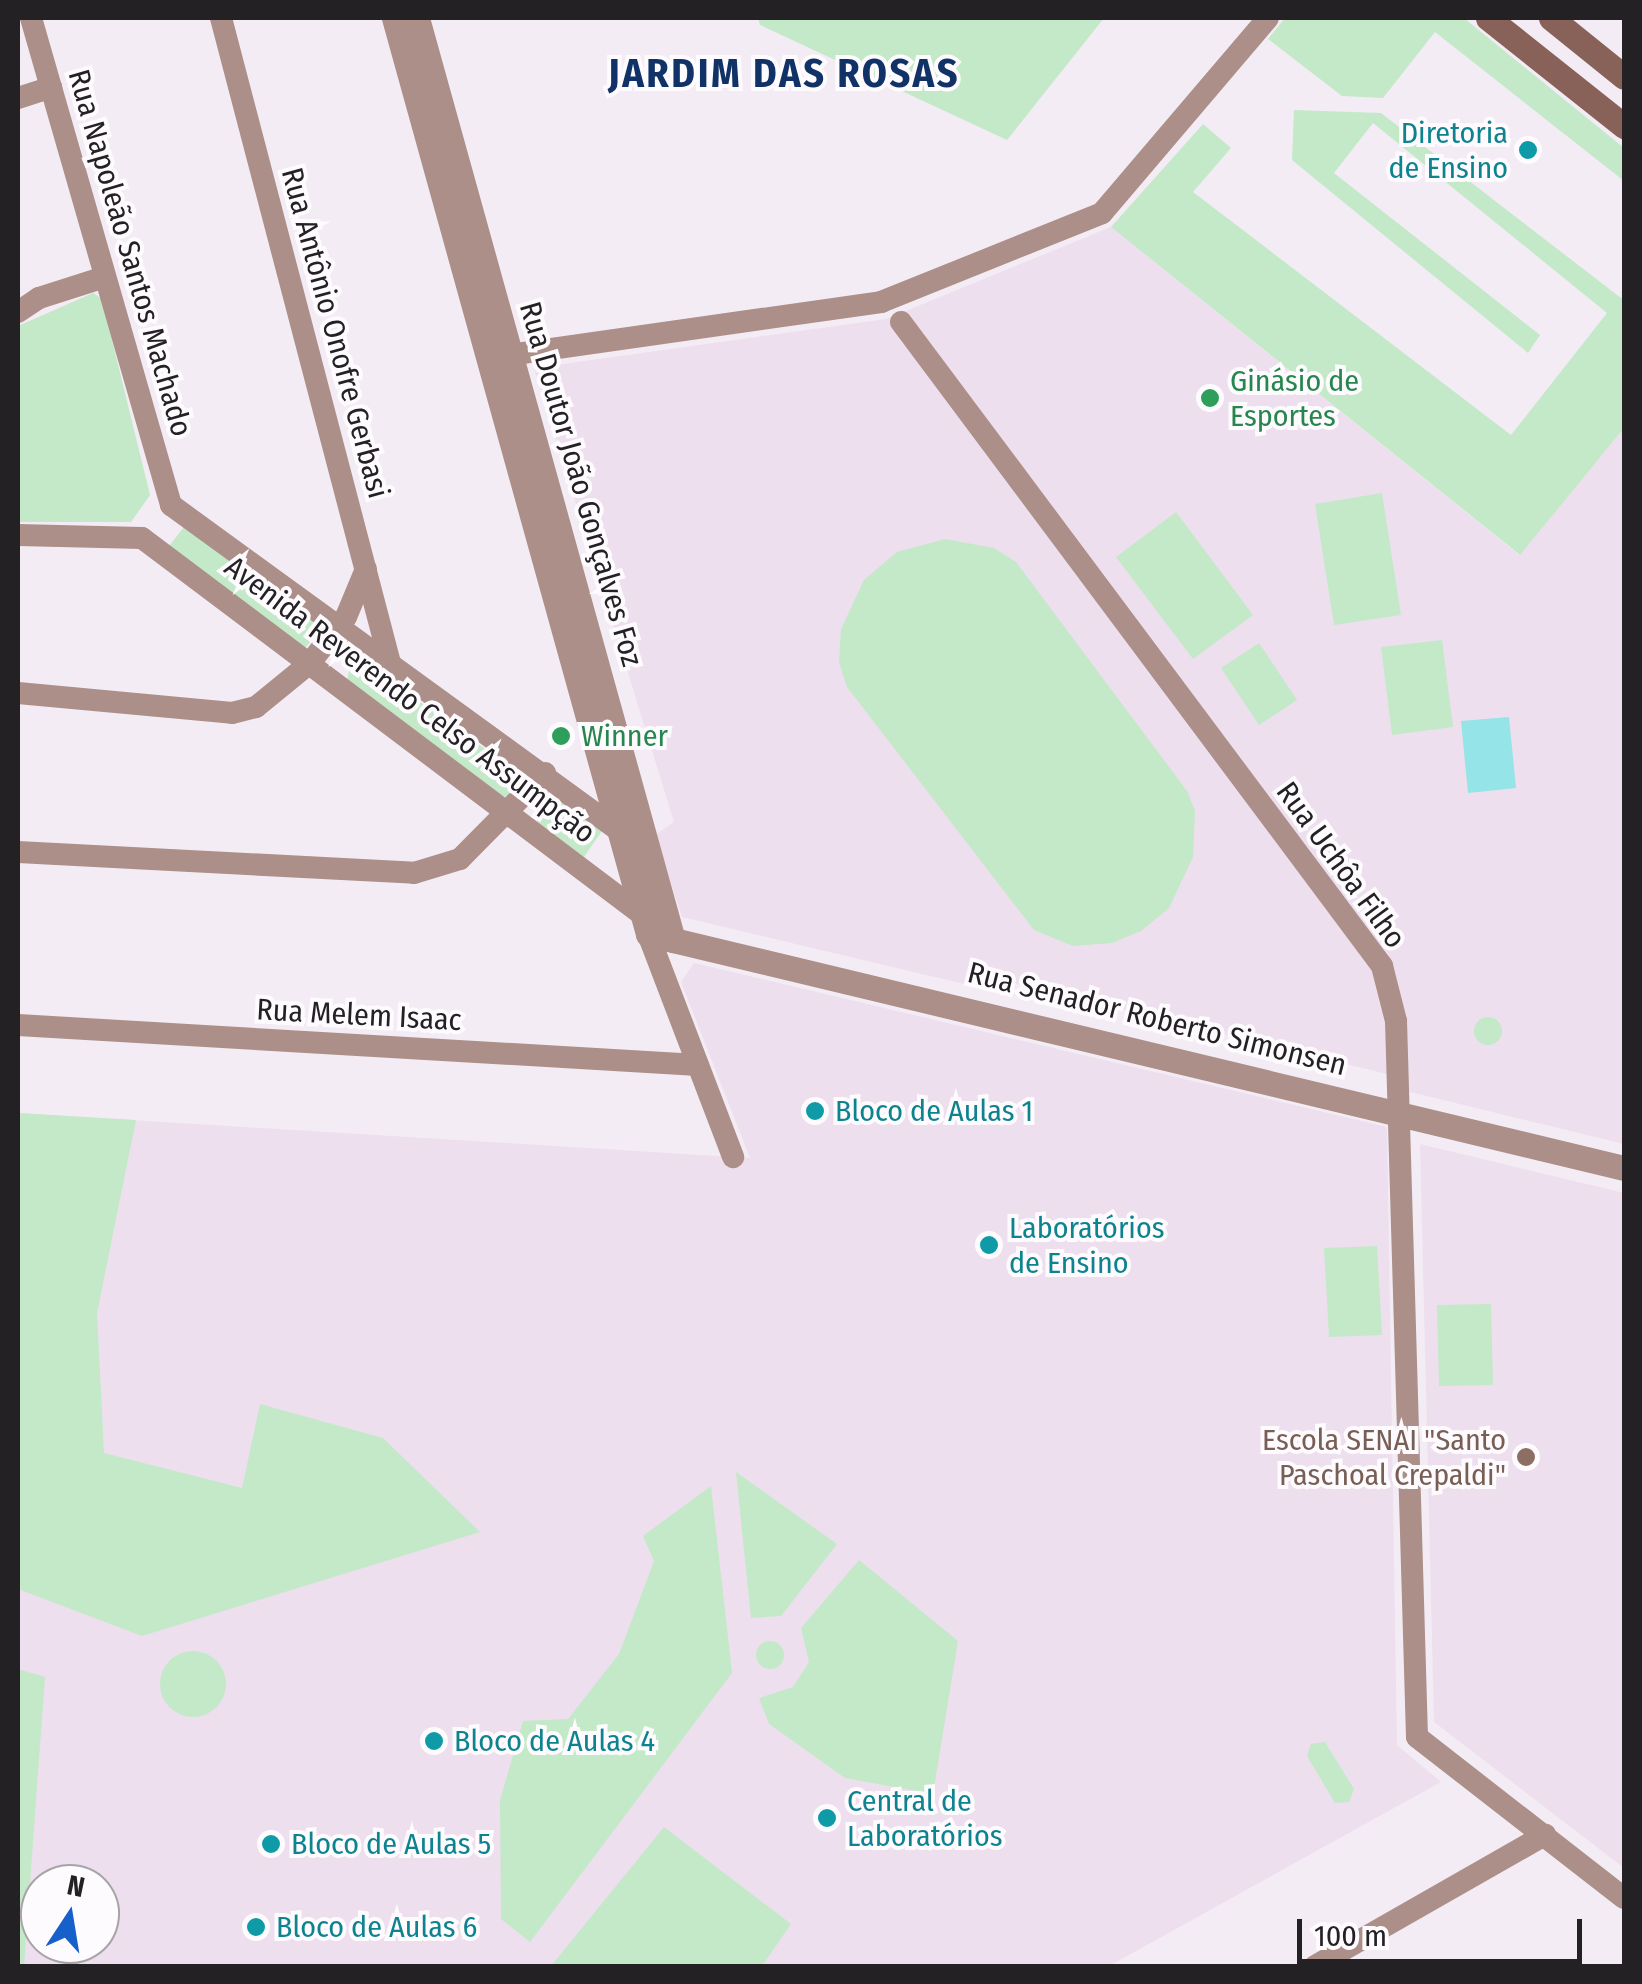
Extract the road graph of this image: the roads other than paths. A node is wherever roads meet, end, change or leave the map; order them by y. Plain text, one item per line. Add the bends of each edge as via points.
1 (31, 18) edge
2 (221, 18) edge
3 (394, 18) edge
4 (417, 18) edge
5 (1268, 18) edge
6 (1488, 18) edge
7 (1551, 18) edge
8 (1624, 78) edge
9 (51, 88) junction
10 (18, 98) edge
11 (1624, 126) edge
12 (105, 277) junction
13 (18, 312) edge
14 (901, 322) dead end
15 (499, 356) junction
16 (170, 505) junction
17 (18, 535) edge
18 (142, 538) junction
19 (366, 569) junction
20 (339, 625) junction
21 (310, 663) junction
22 (390, 663) junction
23 (18, 693) edge
24 (545, 773) junction
25 (508, 813) junction
26 (613, 822) junction
27 (18, 852) edge
28 (654, 866) junction
29 (654, 929) junction
30 (18, 1026) edge
31 (698, 1065) junction
32 (1398, 1110) junction
33 (733, 1157) dead end
34 (1624, 1168) edge
35 (1545, 1836) junction
36 (1624, 1898) edge
37 (1316, 1966) edge

1 - 9 street, Rua Napoleão Santos Machado
2 - 19 street, Rua Antônio Onofre Gerbasi
3 - 15 street, Rua Doutor João Gonçalves Foz
4 - 15 street, Rua Doutor João Gonçalves Foz
5 - 15 street via 1102,213 881,302
6 - 11 main road
7 - 8 main road
9 - 10 street
9 - 12 street, Rua Napoleão Santos Machado
12 - 13 street via 39,298
12 - 16 street, Rua Napoleão Santos Machado
14 - 32 street, Rua Uchôa Filho via 1382,966 1396,1021
15 - 26 street, Rua Doutor João Gonçalves Foz
15 - 28 street, Rua Doutor João Gonçalves Foz
16 - 18 street
16 - 20 street, Avenida Reverendo Celso Assumpção
17 - 18 street
18 - 21 street, Avenida Reverendo Celso Assumpção
19 - 20 street
19 - 22 street, Rua Antônio Onofre Gerbasi
20 - 21 street
20 - 22 street, Avenida Reverendo Celso Assumpção
21 - 23 street via 256,707 232,712
21 - 25 street, Avenida Reverendo Celso Assumpção
22 - 24 street, Avenida Reverendo Celso Assumpção
24 - 25 street
24 - 26 street, Avenida Reverendo Celso Assumpção
25 - 27 street via 460,859 414,872
25 - 29 street, Avenida Reverendo Celso Assumpção
26 - 28 street, Avenida Reverendo Celso Assumpção
26 - 29 street, Rua Doutor João Gonçalves Foz
28 - 29 street, Rua Doutor João Gonçalves Foz
29 - 31 street via 661,968
29 - 32 street, Rua Senador Roberto Simonsen
30 - 31 street, Rua Melem Isaac
31 - 33 street
32 - 34 street, Rua Senador Roberto Simonsen
32 - 35 street, Rua Uchôa Filho via 1417,1737
35 - 36 street
35 - 37 street

